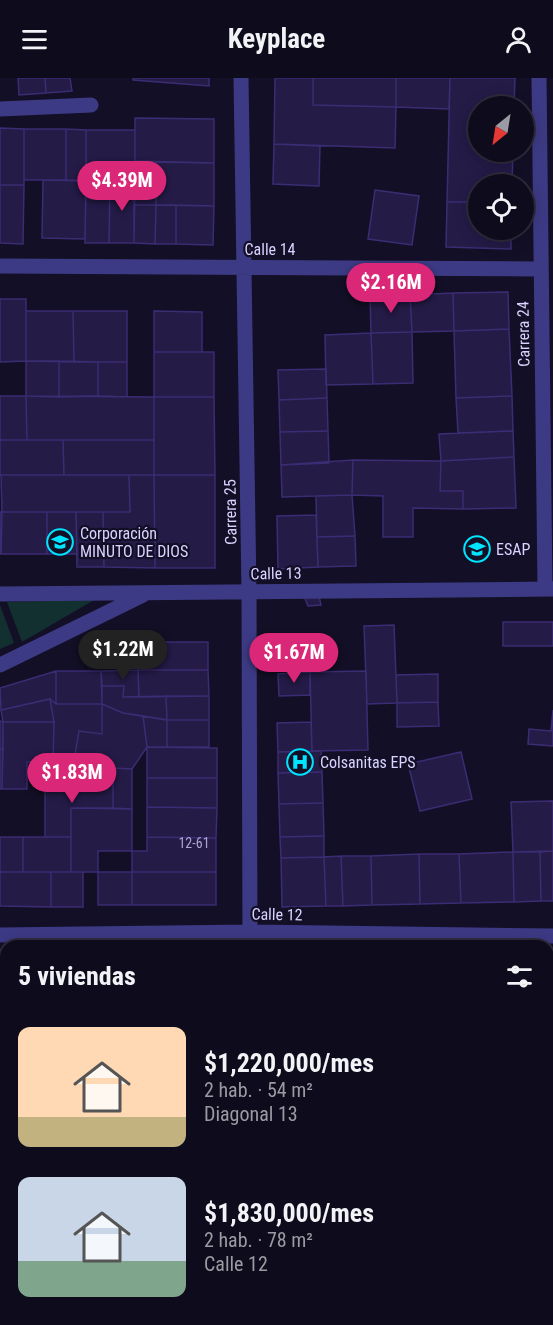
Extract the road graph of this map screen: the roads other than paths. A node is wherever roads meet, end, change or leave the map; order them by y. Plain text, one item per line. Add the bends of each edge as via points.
1 (241, 78) edge
2 (539, 78) edge
3 (91, 105) dead end
4 (0, 109) edge
5 (0, 266) edge
6 (244, 267) junction
7 (540, 268) junction
8 (549, 589) edge
9 (249, 592) junction
10 (148, 593) junction
11 (0, 594) edge
12 (0, 665) edge
13 (0, 935) edge
14 (553, 936) edge
15 (250, 939) edge

1 - 6 street, Carrera 25
2 - 7 street, Carrera 24
3 - 4 street
5 - 6 street, Calle 14
6 - 7 street, Calle 14
6 - 9 street, Carrera 25
7 - 8 street, Carrera 24
8 - 9 street, Calle 13
9 - 10 street, Calle 13
9 - 15 street, Carrera 25
10 - 11 street, Calle 13
10 - 12 street
13 - 15 street, Calle 12
14 - 15 street, Calle 12

